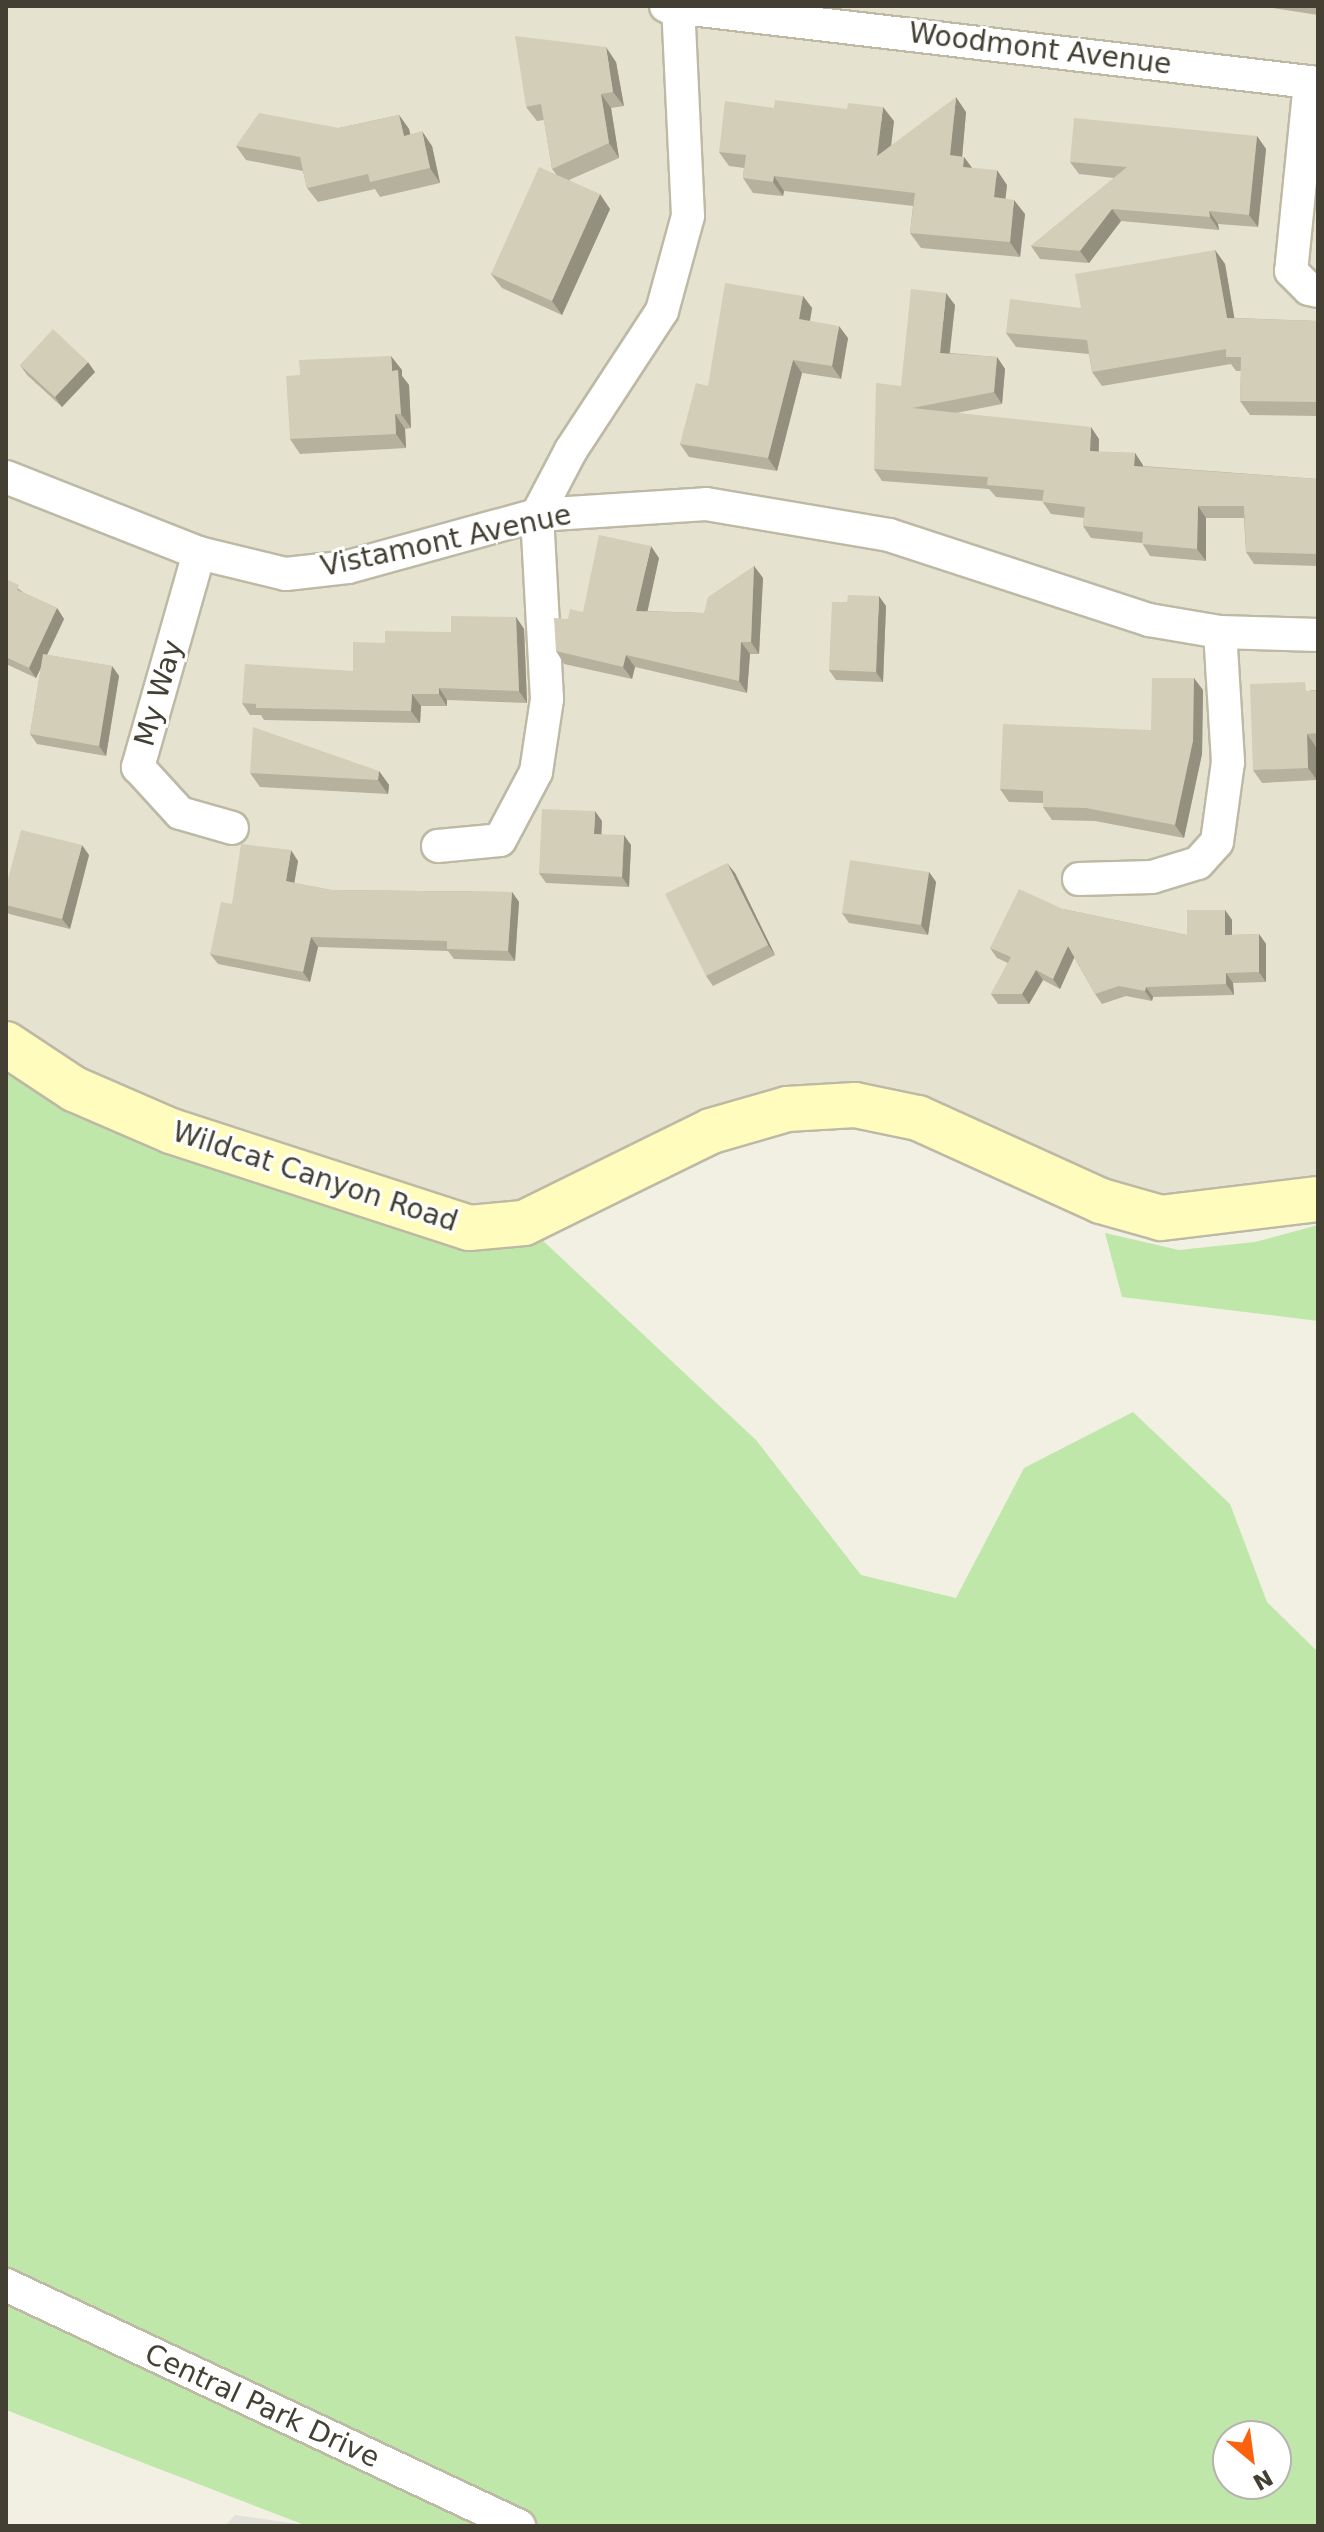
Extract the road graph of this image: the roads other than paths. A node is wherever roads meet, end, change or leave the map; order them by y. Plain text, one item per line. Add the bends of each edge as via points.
1 (675, 7) edge
2 (1314, 82) edge
3 (1318, 291) edge
4 (6, 477) edge
5 (537, 515) junction
6 (199, 553) junction
7 (1220, 632) junction
8 (1318, 635) edge
9 (232, 828) dead end
10 (438, 846) dead end
11 (1079, 879) dead end
12 (6, 1044) edge
13 (1318, 1199) edge
14 (6, 2285) edge
15 (519, 2526) edge

1 - 2 street, Woodmont Avenue
1 - 5 street via 688,216 662,311 571,450
2 - 3 street via 1291,271
4 - 6 street, Vistamont Avenue
5 - 6 street, Vistamont Avenue via 348,567 286,574
5 - 7 street, Vistamont Avenue via 706,504 806,518 889,535 1149,620
5 - 10 street via 547,699 536,772 500,840
6 - 9 street, My Way via 138,767 180,813
7 - 8 street, Vistamont Avenue
7 - 11 street via 1228,762 1217,842 1198,863 1152,877
12 - 13 street, Wildcat Canyon Road via 74,1089 171,1131 469,1228 524,1223 711,1131 787,1109 855,1105 918,1118 1101,1201 1161,1218
14 - 15 street, Central Park Drive

